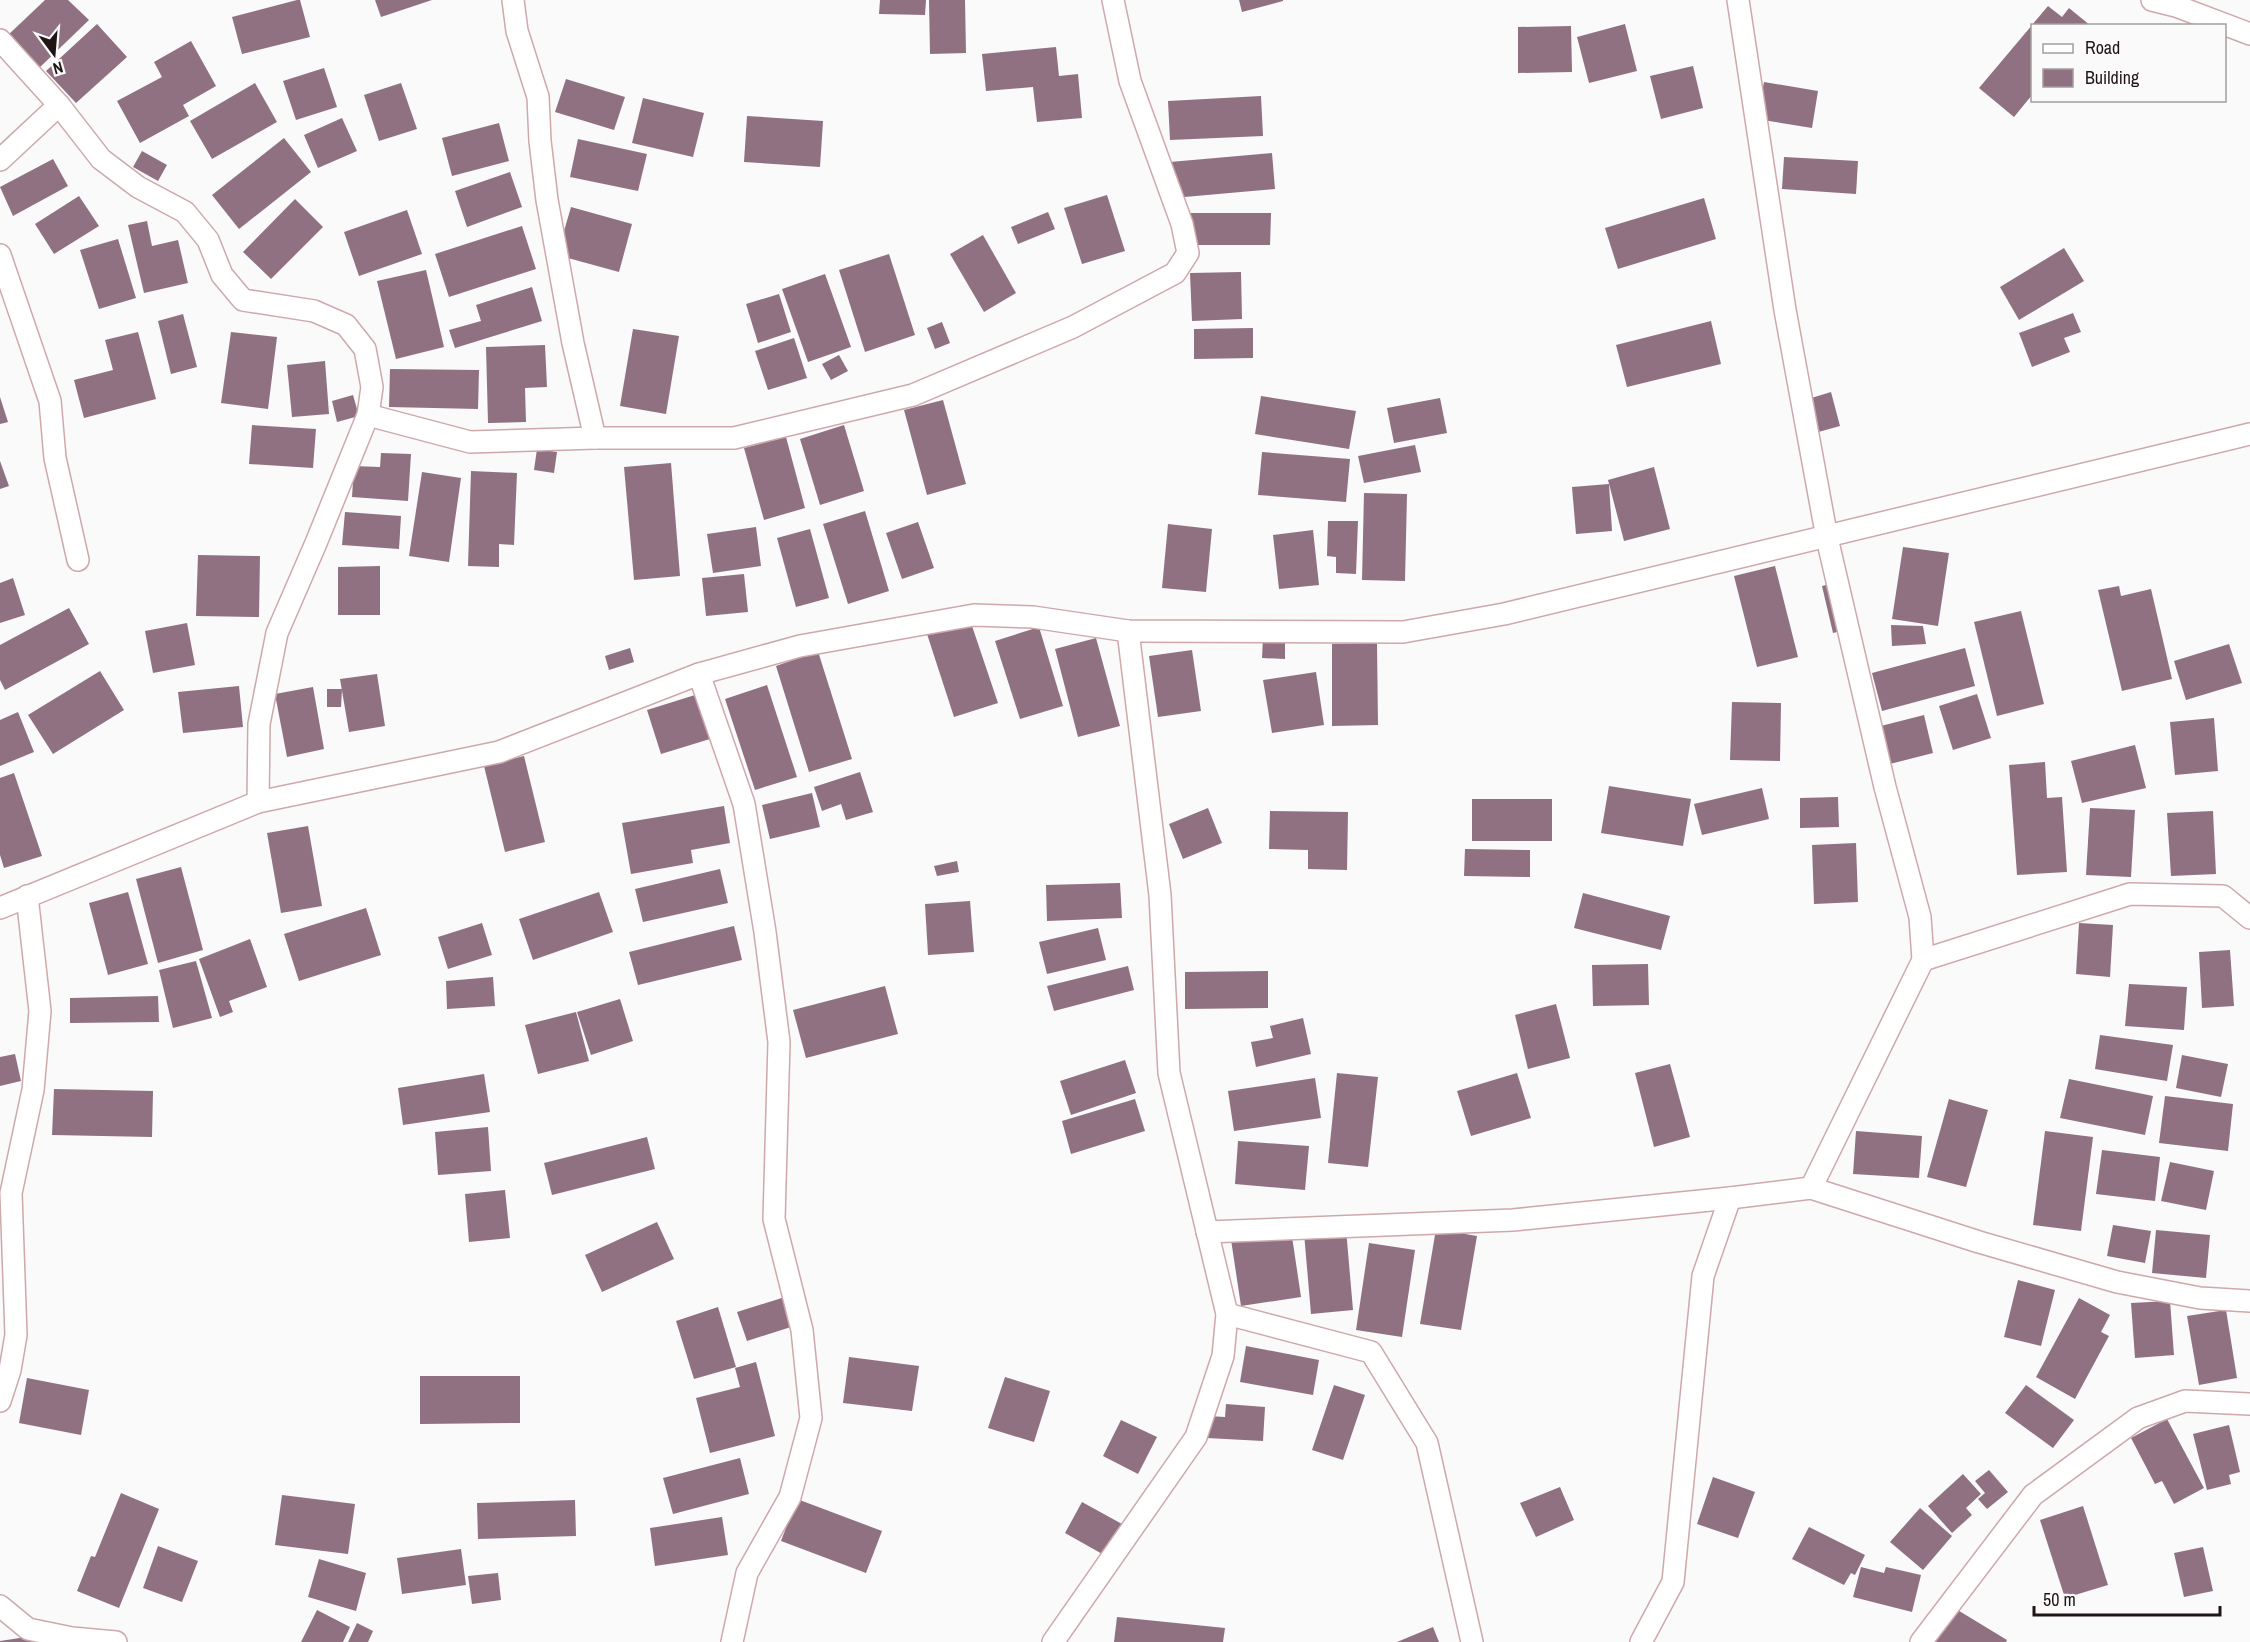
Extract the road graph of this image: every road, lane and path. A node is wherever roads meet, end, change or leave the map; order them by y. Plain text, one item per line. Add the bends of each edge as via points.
1 (513, 0) edge
2 (1113, 0) edge
3 (1738, 0) edge
4 (2152, 0) edge
5 (2224, 24) edge
6 (2226, 25) edge
7 (2250, 34) edge
8 (0, 40) edge
9 (59, 105) junction
10 (0, 160) edge
11 (0, 255) edge
12 (368, 415) junction
13 (2250, 434) edge
14 (595, 438) junction
15 (1827, 538) junction
16 (78, 560) dead end
17 (1128, 631) junction
18 (699, 674) junction
19 (258, 802) junction
20 (27, 896) junction
21 (0, 908) edge
22 (2250, 918) edge
23 (1923, 960) junction
24 (1810, 1188) junction
25 (1730, 1198) junction
26 (1207, 1232) junction
27 (2250, 1301) edge
28 (1227, 1314) junction
29 (0, 1401) edge
30 (2250, 1404) edge
31 (0, 1605) edge
32 (116, 1642) edge
33 (732, 1642) edge
34 (1053, 1642) edge
35 (1472, 1642) edge
36 (1641, 1642) edge
37 (1921, 1642) edge

1 - 14 street via 517,31 538,97 547,200
2 - 14 street via 1130,81 1182,224 1188,253 1175,273 1072,327 913,395 734,438
3 - 15 street via 1785,310
4 - 5 street
6 - 7 street
8 - 9 street
9 - 10 street
9 - 12 street via 101,159 138,187 185,212 208,240 222,275 243,300 314,311 346,325 365,349 372,387
11 - 16 street via 50,401 55,458
12 - 14 street via 470,442
12 - 19 street via 277,633 259,724
13 - 15 street
15 - 17 street via 1504,614 1403,632
15 - 23 street via 1885,787 1920,917
17 - 18 street via 1033,617 974,615 800,646
17 - 26 street via 1160,895 1169,1073
18 - 19 street via 498,752
18 - 33 street via 744,804 765,932 778,1042 774,1219 802,1330 811,1418 790,1497 747,1573
19 - 20 street
20 - 21 street
20 - 29 street via 40,1011 33,1090 11,1193 16,1335
22 - 23 street via 2223,896 2130,894
23 - 24 street
24 - 25 street
24 - 27 street via 2117,1282 2200,1298
25 - 26 street via 1513,1220
25 - 36 street via 1703,1276 1673,1582
26 - 28 street
28 - 34 street via 1223,1356 1196,1437
28 - 35 street via 1371,1352 1427,1443
30 - 37 street via 2185,1401 2138,1418 2033,1495
31 - 32 street via 28,1629

